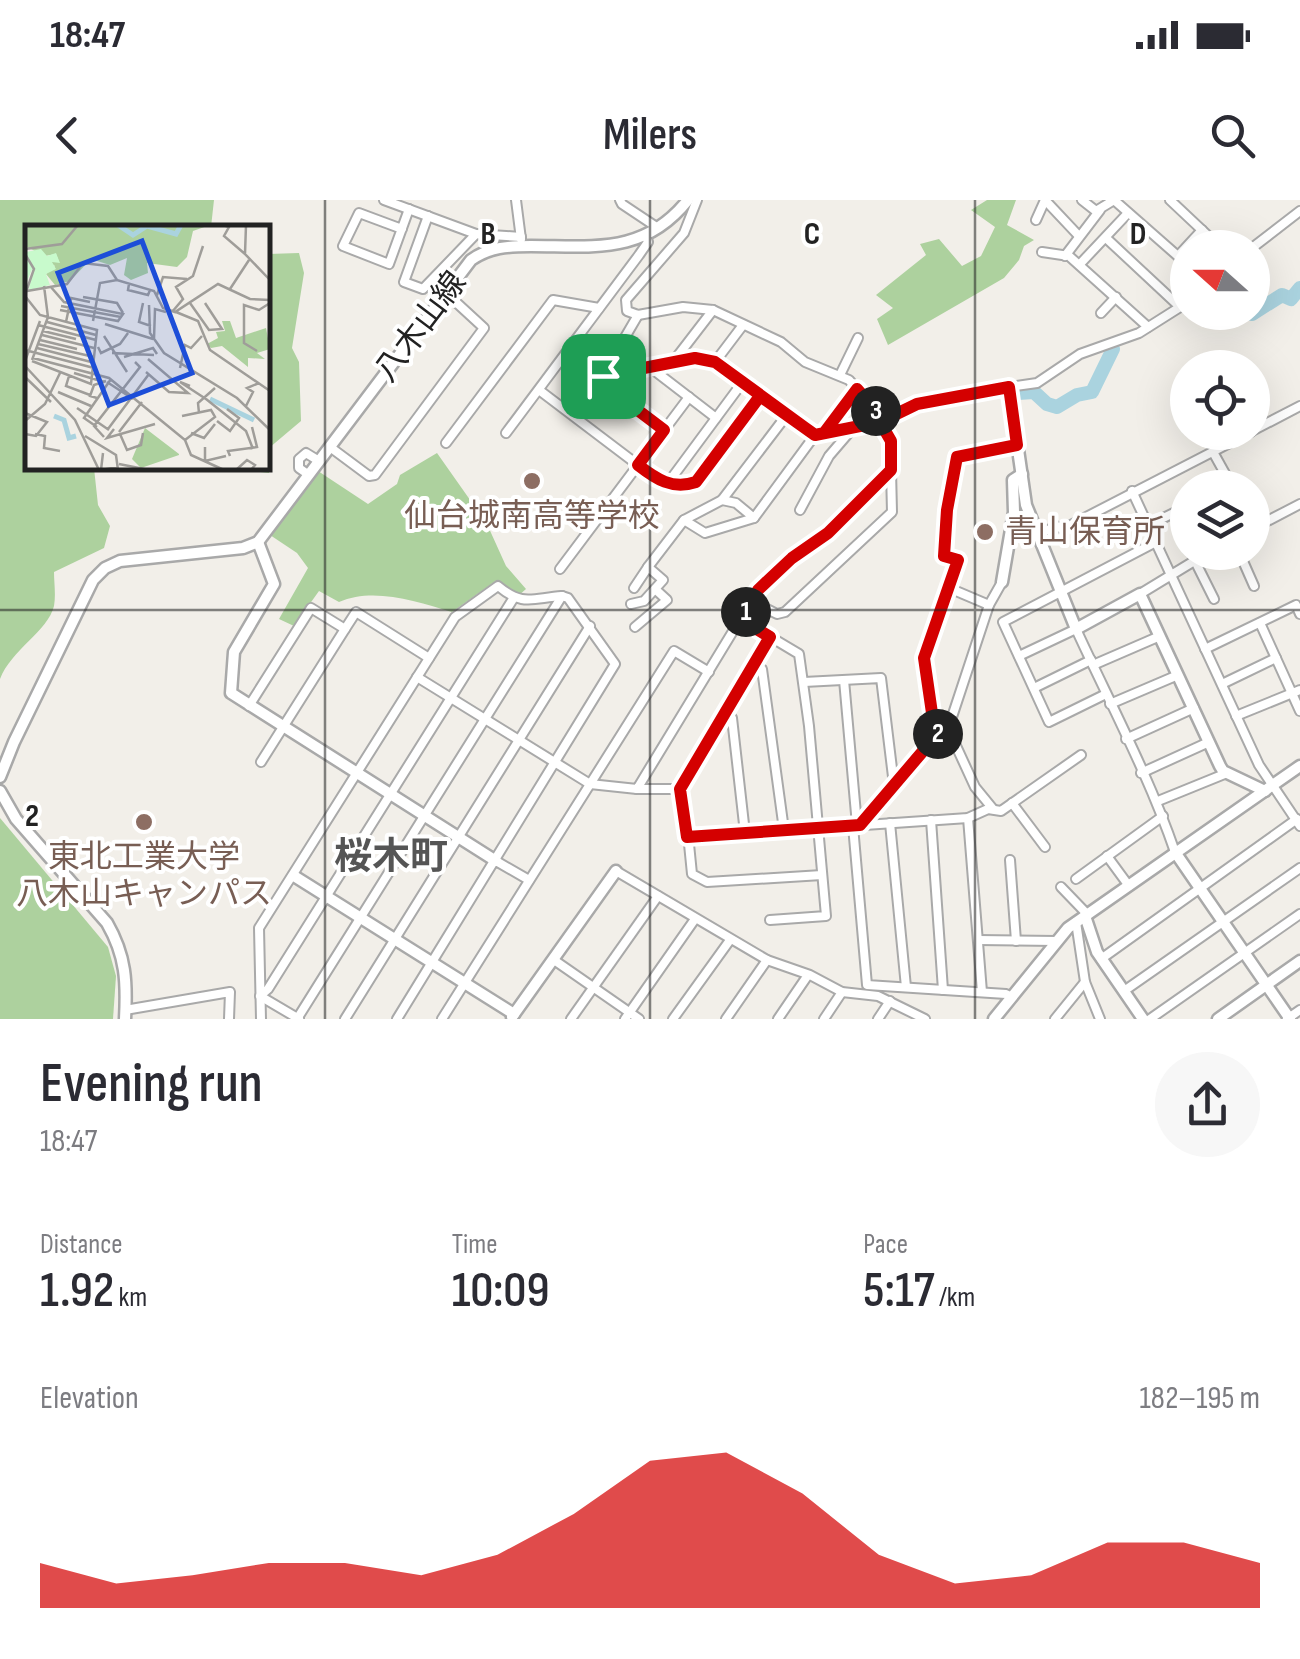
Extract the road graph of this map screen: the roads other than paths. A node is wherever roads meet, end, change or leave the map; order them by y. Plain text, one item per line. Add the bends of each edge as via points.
1 (384, 200) edge
2 (516, 200) edge
3 (620, 200) edge
4 (688, 200) edge
5 (697, 200) edge
6 (1045, 200) edge
7 (1082, 200) edge
8 (1170, 200) edge
9 (409, 209) junction
10 (1100, 210) junction
11 (1300, 211) edge
12 (1128, 213) junction
13 (428, 216) junction
14 (1036, 220) dead end
15 (658, 228) junction
16 (402, 229) junction
17 (1202, 230) edge
18 (476, 234) junction
19 (1270, 234) edge
20 (1078, 235) junction
21 (646, 236) junction
22 (1106, 238) junction
23 (521, 241) junction
24 (1170, 249) edge
25 (1042, 252) dead end
26 (1065, 256) junction
27 (1080, 264) junction
28 (446, 292) junction
29 (1170, 293) edge
30 (1116, 297) junction
31 (600, 308) junction
32 (712, 310) junction
33 (1101, 314) dead end
34 (1170, 314) edge
35 (638, 315) junction
36 (743, 325) junction
37 (1148, 327) junction
38 (858, 338) dead end
39 (572, 347) junction
40 (715, 362) junction
41 (673, 363) junction
42 (652, 368) junction
43 (840, 375) junction
44 (598, 377) junction
45 (742, 383) junction
46 (1009, 387) junction
47 (857, 389) junction
48 (539, 390) junction
49 (760, 396) junction
50 (689, 397) junction
51 (1300, 406) edge
52 (786, 416) junction
53 (716, 418) junction
54 (882, 420) junction
55 (1270, 422) edge
56 (853, 428) junction
57 (664, 430) junction
58 (506, 433) dead end
59 (819, 434) junction
60 (446, 443) dead end
61 (1017, 445) junction
62 (330, 447) junction
63 (1216, 450) edge
64 (1212, 452) junction
65 (319, 461) junction
66 (638, 465) junction
67 (891, 470) junction
68 (1221, 470) edge
69 (1022, 474) junction
70 (309, 475) junction
71 (668, 483) junction
72 (1132, 492) junction
73 (722, 500) junction
74 (1300, 504) edge
75 (800, 510) dead end
76 (1170, 515) edge
77 (754, 518) junction
78 (1270, 518) edge
79 (684, 520) junction
80 (1149, 525) junction
81 (1038, 535) junction
82 (262, 537) junction
83 (1156, 542) junction
84 (648, 567) junction
85 (560, 569) dead end
86 (1177, 570) edge
87 (1200, 570) edge
88 (1246, 570) edge
89 (1170, 574) junction
90 (1002, 582) joint
91 (1254, 586) dead end
92 (634, 588) dead end
93 (949, 588) junction
94 (655, 589) junction
95 (1060, 594) junction
96 (1140, 594) junction
97 (562, 596) junction
98 (513, 599) junction
99 (1214, 599) dead end
100 (753, 602) junction
101 (631, 604) dead end
102 (989, 605) junction
103 (1300, 614) edge
104 (742, 620) junction
105 (1260, 622) junction
106 (590, 626) junction
107 (635, 626) dead end
108 (345, 629) junction
109 (1076, 629) junction
110 (1160, 636) junction
111 (770, 637) junction
112 (1206, 650) junction
113 (1020, 656) junction
114 (429, 658) junction
115 (1276, 658) junction
116 (1092, 662) junction
117 (754, 665) junction
118 (709, 672) junction
119 (1178, 674) junction
120 (417, 676) junction
121 (844, 680) junction
122 (804, 682) junction
123 (1222, 684) junction
124 (1034, 688) junction
125 (1296, 691) edge
126 (1106, 694) junction
127 (451, 697) junction
128 (1110, 704) junction
129 (249, 706) junction
130 (1194, 708) junction
131 (727, 711) junction
132 (1300, 711) edge
133 (1236, 716) junction
134 (484, 718) junction
135 (283, 727) junction
136 (944, 727) junction
137 (1126, 738) junction
138 (519, 739) junction
139 (1209, 742) junction
140 (1081, 755) dead end
141 (261, 762) dead end
142 (555, 763) junction
143 (1300, 766) edge
144 (1141, 772) junction
145 (1227, 772) junction
146 (357, 773) junction
147 (0, 777) edge
148 (590, 784) junction
149 (894, 785) junction
150 (1268, 788) junction
151 (637, 789) junction
152 (680, 789) junction
153 (0, 791) edge
154 (391, 795) junction
155 (1158, 801) junction
156 (1012, 803) junction
157 (993, 809) junction
158 (424, 816) junction
159 (1164, 816) junction
160 (968, 818) junction
161 (930, 820) junction
162 (1299, 821) edge
163 (890, 823) junction
164 (857, 825) junction
165 (818, 828) junction
166 (784, 830) junction
167 (745, 832) junction
168 (459, 837) junction
169 (687, 837) junction
170 (1046, 848) dead end
171 (1175, 852) junction
172 (1107, 856) junction
173 (496, 860) junction
174 (1010, 860) dead end
175 (1300, 868) edge
176 (616, 871) joint
177 (822, 875) junction
178 (294, 876) junction
179 (1076, 878) dead end
180 (529, 880) junction
181 (1129, 886) junction
182 (1061, 887) dead end
183 (1199, 888) junction
184 (327, 896) junction
185 (658, 896) junction
186 (1300, 914) edge
187 (361, 918) junction
188 (1083, 918) junction
189 (695, 919) junction
190 (770, 920) dead end
191 (1222, 922) junction
192 (396, 939) junction
193 (730, 940) junction
194 (978, 940) junction
195 (1016, 941) junction
196 (1056, 942) junction
197 (1244, 954) junction
198 (1101, 958) junction
199 (554, 960) junction
200 (766, 960) junction
201 (1300, 961) edge
202 (433, 962) junction
203 (808, 975) junction
204 (1085, 982) junction
205 (464, 983) junction
206 (1266, 984) junction
207 (593, 988) junction
208 (906, 988) junction
209 (943, 990) junction
210 (1124, 991) junction
211 (842, 992) junction
212 (982, 992) junction
213 (260, 996) junction
214 (1012, 997) junction
215 (890, 1001) junction
216 (1300, 1010) edge
217 (125, 1014) edge
218 (512, 1016) edge
219 (627, 1016) edge
220 (228, 1019) edge
221 (262, 1019) edge
222 (298, 1019) edge
223 (345, 1019) edge
224 (396, 1019) edge
225 (442, 1019) edge
226 (571, 1019) edge
227 (639, 1019) edge
228 (673, 1019) edge
229 (726, 1019) edge
230 (778, 1019) edge
231 (824, 1019) edge
232 (878, 1019) edge
233 (924, 1019) edge
234 (994, 1019) edge
235 (1055, 1019) edge
236 (1100, 1019) edge
237 (1143, 1019) edge
238 (1150, 1019) edge
239 (1218, 1019) edge
240 (1289, 1019) edge

1 - 9 street
2 - 23 street
3 - 15 street
4 - 15 street, 八木山線
5 - 35 street via 684,233 626,300 628,311
6 - 14 street
6 - 20 street
7 - 10 street
8 - 17 street
9 - 13 street
9 - 16 street
10 - 12 street via 1114,200
10 - 20 street
11 - 19 street
12 - 22 street
12 - 24 street
13 - 18 street
13 - 18 street via 404,282 423,289
15 - 21 street, 八木山線
16 - 16 street via 389,264 344,246 358,213
18 - 23 street
20 - 26 street
21 - 23 street, 八木山線 via 620,245
21 - 31 street
22 - 27 street
22 - 29 street
23 - 28 street, 八木山線 via 482,252
25 - 26 street
26 - 27 street
27 - 30 street
28 - 62 street, 八木山線
28 - 62 street via 484,328 375,475
30 - 33 street
30 - 37 street
31 - 39 street
31 - 60 street via 553,300
32 - 35 street
32 - 36 street
32 - 41 street
34 - 37 street
35 - 44 street via 628,342
36 - 40 street
36 - 43 street
37 - 46 street via 1080,354 1037,383
38 - 43 street
39 - 44 street via 578,370
39 - 48 street
40 - 41 street
40 - 45 street
41 - 42 street
42 - 44 street
42 - 50 street
43 - 47 street
44 - 57 street
45 - 49 street
45 - 53 street
46 - 54 street via 917,404
46 - 61 street
47 - 54 street
47 - 59 street
48 - 58 street
48 - 66 street
49 - 52 street
49 - 71 street via 696,482
50 - 53 street
50 - 57 street
51 - 55 street
52 - 59 street
52 - 73 street
53 - 71 street
54 - 56 street
54 - 67 street via 891,441
56 - 59 street
56 - 75 street
57 - 66 street
59 - 77 street
61 - 69 street
61 - 93 street via 957,457 944,556 958,560
62 - 65 street, 八木山線
63 - 64 street
64 - 68 street
64 - 72 street
65 - 70 street, 八木山線
65 - 70 street via 306,453 299,459
66 - 71 street
66 - 85 street
67 - 100 street via 758,590
67 - 100 street via 892,512 786,612
69 - 81 street
69 - 90 street via 1012,480 1014,512
70 - 82 street, 八木山線
72 - 80 street
72 - 81 street
73 - 77 street
73 - 79 street
74 - 78 street
76 - 80 street
77 - 79 street via 706,533
79 - 84 street
80 - 83 street
81 - 95 street
82 - 129 street via 274,584 234,652 230,689
82 - 147 street via 243,548 125,560 105,568 80,602
83 - 89 street
83 - 95 street
84 - 92 street
84 - 94 street via 663,580
86 - 89 street
87 - 99 street
88 - 91 street
89 - 96 street
89 - 112 street
90 - 102 street
93 - 102 street
93 - 136 street via 924,658 933,720
94 - 101 street
94 - 107 street via 667,600
95 - 109 street
95 - 113 street via 1003,622
96 - 109 street
96 - 110 street
97 - 98 street
97 - 106 street
97 - 134 street
98 - 114 street via 498,586 455,617
98 - 127 street
100 - 104 street
102 - 136 street
103 - 105 street via 1296,605
104 - 111 street
104 - 118 street
105 - 112 street
105 - 115 street
106 - 138 street
106 - 142 street via 615,664
108 - 114 street via 356,612
108 - 129 street via 311,608
108 - 135 street
109 - 113 street
109 - 116 street
110 - 116 street
110 - 119 street
111 - 117 street
111 - 122 street via 799,654
112 - 123 street
113 - 124 street
114 - 120 street
115 - 123 street
115 - 125 street
116 - 124 street
116 - 126 street
117 - 131 street
117 - 166 street via 762,669
118 - 148 street via 674,651
118 - 151 street
119 - 128 street
119 - 130 street
120 - 127 street
120 - 146 street
121 - 122 street
121 - 149 street via 881,678
121 - 164 street
122 - 165 street
123 - 133 street
124 - 126 street via 1049,722
125 - 132 street
125 - 133 street
126 - 128 street
127 - 134 street
127 - 154 street
128 - 137 street
129 - 135 street
130 - 137 street
130 - 139 street
131 - 152 street
131 - 167 street
133 - 150 street
134 - 138 street
134 - 158 street
135 - 141 street
135 - 146 street
136 - 149 street
136 - 157 street
137 - 144 street
138 - 142 street
138 - 168 street
139 - 144 street
139 - 145 street
140 - 156 street
142 - 148 street
142 - 173 street
143 - 150 street
144 - 155 street
145 - 150 street
145 - 155 street
146 - 154 street
146 - 178 street
148 - 151 street
148 - 180 street
149 - 164 street
150 - 162 street
150 - 171 street
151 - 152 street
152 - 169 street
153 - 217 street via 107,923 125,965
154 - 158 street
154 - 184 street
155 - 159 street
156 - 157 street
156 - 170 street
157 - 160 street
158 - 168 street
158 - 187 street
159 - 171 street
159 - 172 street
160 - 161 street
160 - 194 street
161 - 163 street
161 - 209 street
162 - 183 street
163 - 164 street
163 - 208 street
164 - 165 street
164 - 208 street via 867,985
165 - 166 street
165 - 177 street
166 - 167 street
167 - 169 street
168 - 173 street
168 - 192 street
169 - 177 street via 692,874 707,882
171 - 181 street
171 - 183 street
172 - 179 street
172 - 181 street
173 - 180 street
173 - 202 street
174 - 195 street
175 - 191 street
176 - 185 street
176 - 199 street
177 - 190 street via 826,916
178 - 184 street
178 - 213 street via 259,928
180 - 205 street
181 - 188 street
182 - 188 street
183 - 191 street
183 - 198 street
184 - 187 street
184 - 213 street
185 - 189 street
185 - 207 street
186 - 197 street
187 - 192 street
187 - 222 street
188 - 196 street
188 - 198 street
188 - 204 street
189 - 193 street
189 - 219 street
191 - 197 street
191 - 210 street
192 - 202 street
192 - 223 street
193 - 200 street
193 - 228 street
194 - 195 street
194 - 212 street
195 - 196 street
196 - 214 street
197 - 206 street
197 - 238 street
198 - 210 street
199 - 207 street
199 - 218 street
200 - 203 street
200 - 229 street
201 - 206 street
202 - 205 street
202 - 224 street
203 - 211 street
203 - 230 street
204 - 235 street
204 - 236 street
205 - 218 street
205 - 225 street
206 - 239 street
206 - 240 street
207 - 219 street
207 - 226 street
208 - 209 street
209 - 212 street
210 - 237 street
211 - 215 street
211 - 231 street
212 - 214 street
213 - 221 street
213 - 222 street
214 - 234 street
215 - 232 street
215 - 233 street
216 - 240 street
217 - 220 street via 230,992
219 - 227 street

